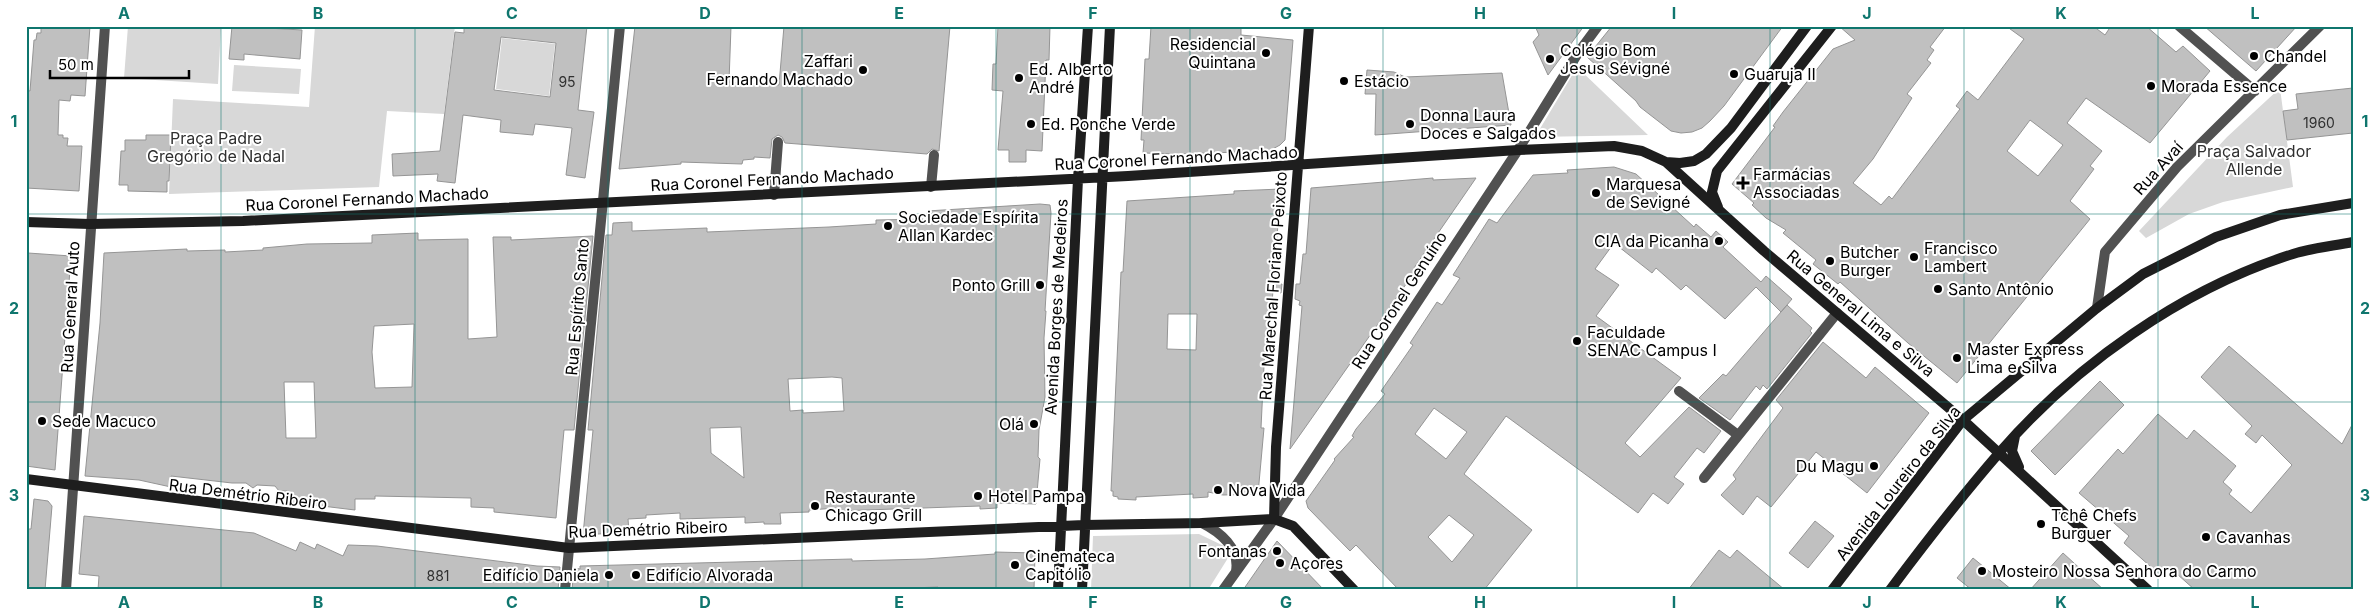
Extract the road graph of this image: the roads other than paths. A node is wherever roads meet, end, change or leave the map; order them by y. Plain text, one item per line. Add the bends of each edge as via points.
1 (106, 26) edge
2 (620, 26) edge
3 (1088, 26) edge
4 (1110, 26) edge
5 (1309, 26) edge
6 (1598, 26) edge
7 (1807, 26) edge
8 (1832, 26) edge
9 (2179, 26) edge
10 (2320, 26) edge
11 (2255, 91) junction
12 (778, 142) dead end
13 (1518, 150) junction
14 (934, 155) dead end
15 (1666, 162) junction
16 (1298, 166) junction
17 (1078, 178) junction
18 (1102, 178) junction
19 (931, 187) junction
20 (774, 194) junction
21 (602, 202) junction
22 (2353, 203) edge
23 (1722, 212) junction
24 (26, 222) edge
25 (90, 224) junction
26 (2353, 242) edge
27 (2097, 308) junction
28 (1837, 313) junction
29 (1679, 391) dead end
30 (1963, 420) junction
31 (1738, 435) junction
32 (2015, 436) junction
33 (1999, 453) junction
34 (2024, 474) junction
35 (1704, 478) dead end
36 (26, 479) edge
37 (75, 487) junction
38 (1274, 519) junction
39 (1202, 523) junction
40 (1084, 525) junction
41 (1060, 527) junction
42 (569, 548) junction
43 (1236, 571) junction
44 (66, 590) edge
45 (565, 590) edge
46 (1058, 590) edge
47 (1082, 590) edge
48 (1223, 590) edge
49 (1354, 590) edge
50 (1832, 590) edge
51 (1890, 590) edge
52 (2148, 590) edge

1 - 25 street, Rua General Auto
2 - 21 street, Rua Espírito Santo
3 - 17 street, Avenida Borges de Medeiros
4 - 18 street
5 - 16 street, Rua Marechal Floriano Peixoto
6 - 13 street, Rua Coronel Genuíno
7 - 15 street via 1731,128 1706,154 1694,161
8 - 23 street via 1717,171 1712,192
9 - 11 street
10 - 11 street, Rua Avaí
11 - 27 street, Rua Avaí via 2177,167 2105,252
12 - 20 street
13 - 15 street, Rua General Lima e Silva via 1614,146 1642,151
13 - 16 street, Rua Coronel Fernando Machado
13 - 38 street, Rua Coronel Genuíno
14 - 19 street
15 - 23 street, Rua General Lima e Silva
16 - 18 street, Rua Coronel Fernando Machado
16 - 38 street, Rua Marechal Floriano Peixoto via 1276,447
17 - 18 street, Rua Coronel Fernando Machado
17 - 19 street, Rua Coronel Fernando Machado
17 - 41 street, Avenida Borges de Medeiros
18 - 40 street
19 - 20 street, Rua Coronel Fernando Machado
20 - 21 street, Rua Coronel Fernando Machado
21 - 25 street, Rua Coronel Fernando Machado via 243,221
21 - 42 street, Rua Espírito Santo
22 - 27 street, Avenida Loureiro da Silva via 2280,215 2216,237 2144,274
23 - 28 street, Rua General Lima e Silva
24 - 25 street, Rua Coronel Fernando Machado
25 - 37 street, Rua General Auto
26 - 32 street via 2295,253 2236,274 2173,308 2105,355
27 - 30 street, Avenida Loureiro da Silva
28 - 30 street, Rua General Lima e Silva
28 - 31 street
29 - 31 street
30 - 33 street, Rua General Lima e Silva
30 - 50 street, Avenida Loureiro da Silva
31 - 35 street
32 - 33 street
32 - 34 street via 2013,456
33 - 34 street, Rua General Lima e Silva
33 - 51 street
34 - 52 street, Rua General Lima e Silva
36 - 37 street, Rua Demétrio Ribeiro
37 - 42 street, Rua Demétrio Ribeiro
37 - 44 street, Rua General Auto
38 - 39 street, Rua Demétrio Ribeiro
38 - 43 street, Rua Coronel Genuíno
38 - 49 street via 1293,526
39 - 40 street, Rua Demétrio Ribeiro
39 - 43 street via 1217,532 1232,548 1237,560
40 - 41 street, Rua Demétrio Ribeiro
40 - 47 street
41 - 42 street, Rua Demétrio Ribeiro
41 - 46 street, Avenida Borges de Medeiros
42 - 45 street, Rua Espírito Santo
43 - 48 street, Rua Coronel Genuíno

